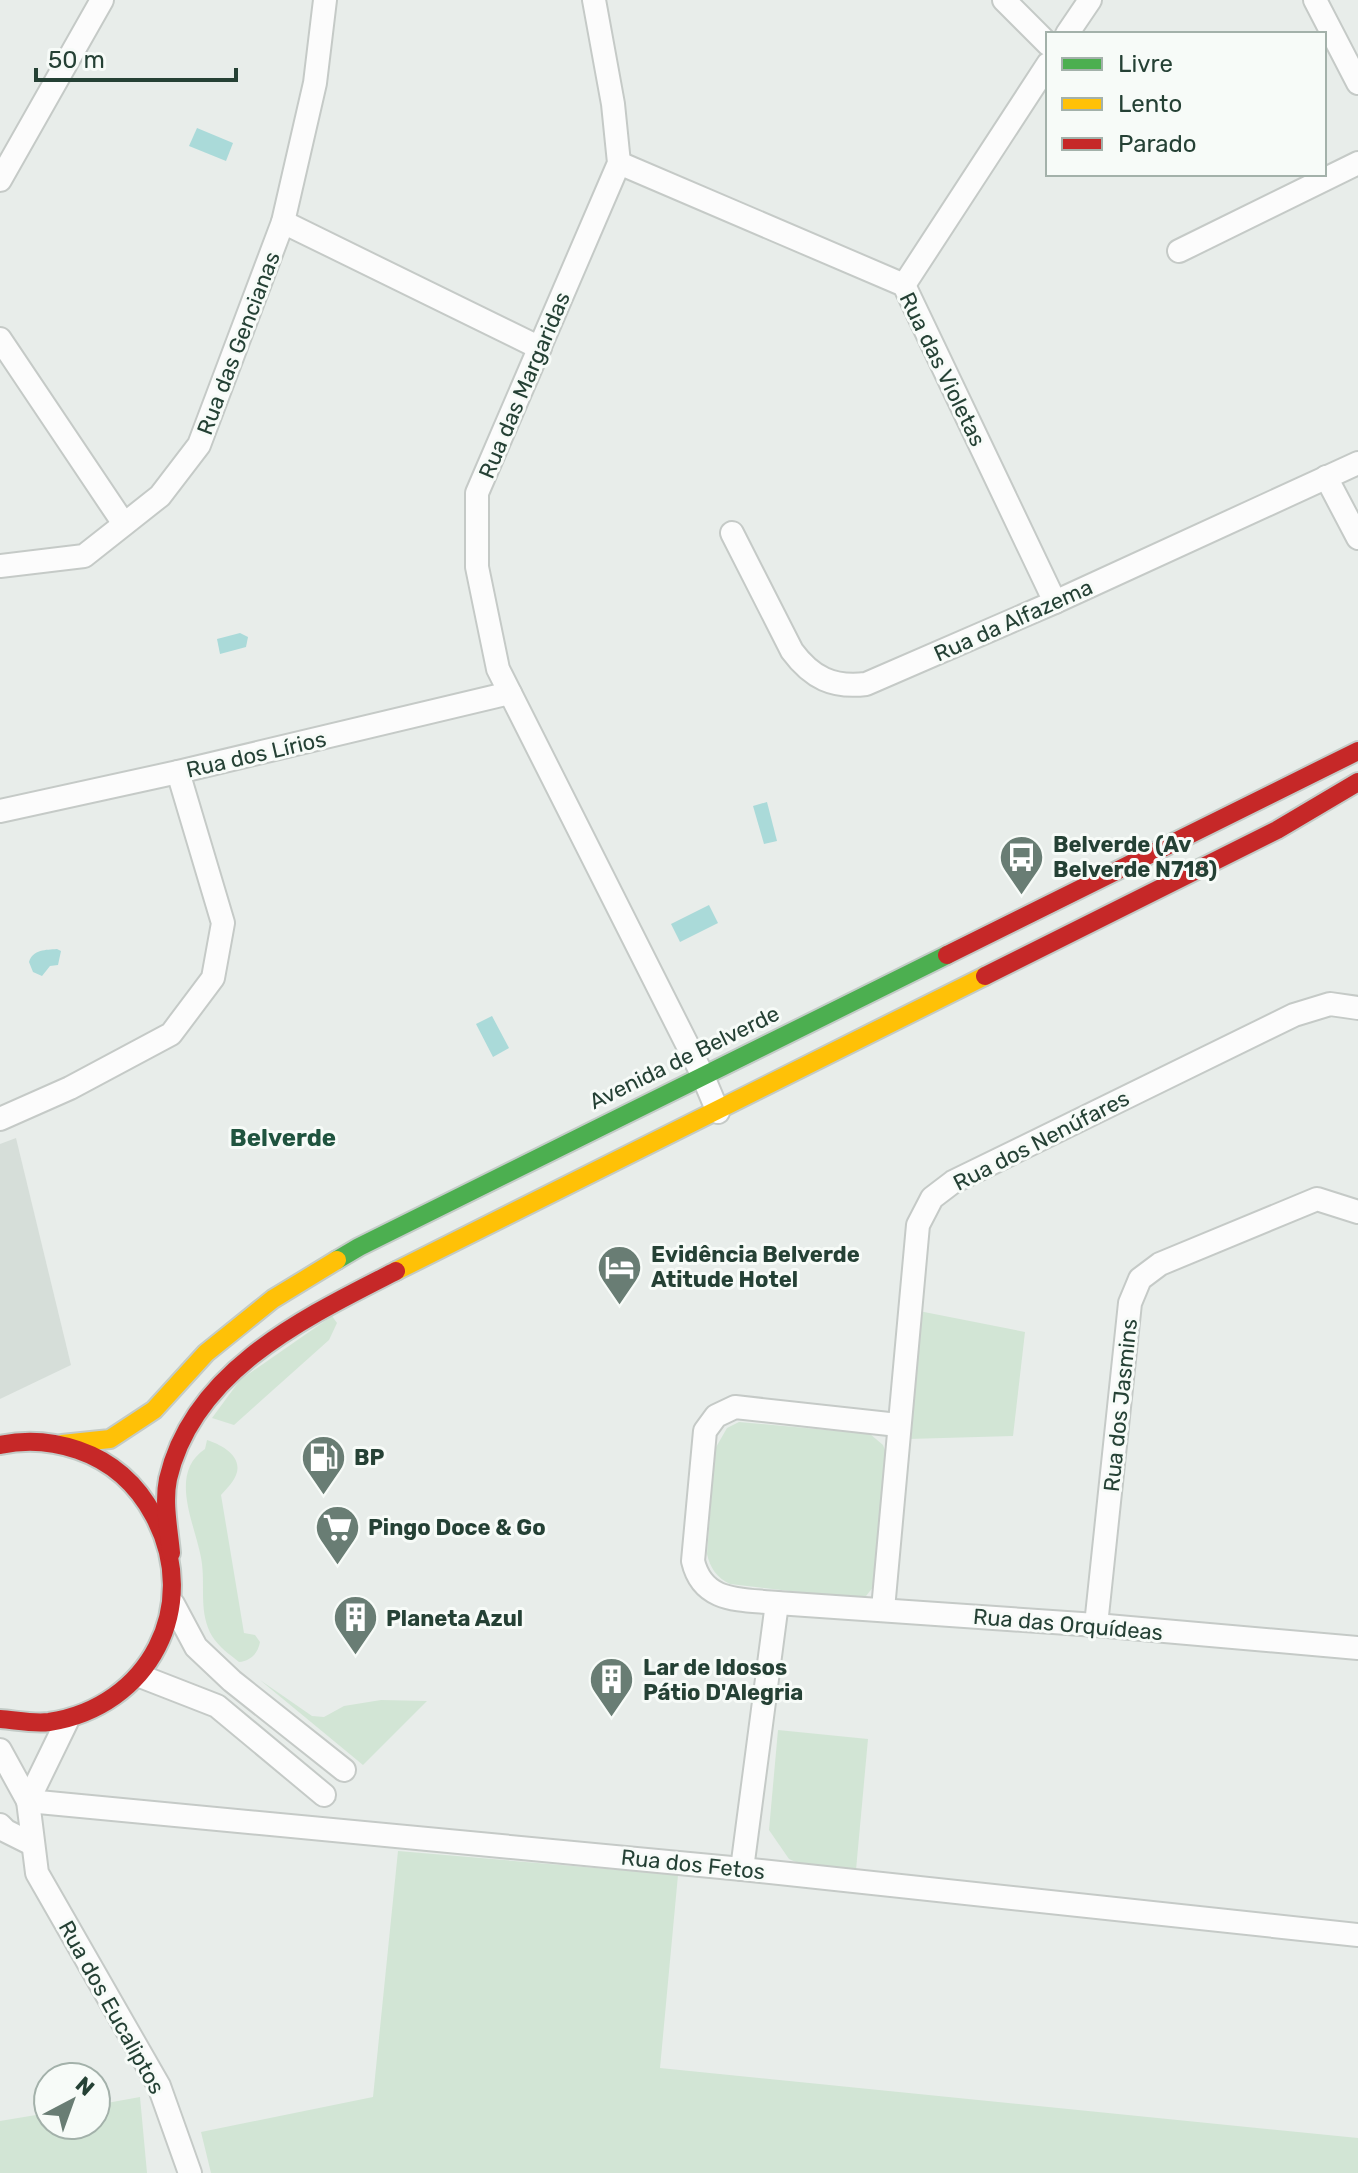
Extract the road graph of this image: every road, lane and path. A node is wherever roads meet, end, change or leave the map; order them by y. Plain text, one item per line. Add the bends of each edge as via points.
1 (102, 0) edge
2 (325, 0) edge
3 (594, 0) edge
4 (1004, 0) edge
5 (1090, 0) edge
6 (1315, 0) edge
7 (1068, 32) edge
8 (1046, 42) edge
9 (1046, 67) edge
10 (1358, 83) edge
11 (619, 163) junction
12 (1358, 163) edge
13 (0, 180) edge
14 (283, 222) junction
15 (1179, 251) dead end
16 (904, 285) junction
17 (0, 339) edge
18 (540, 348) junction
19 (1358, 463) edge
20 (1326, 477) junction
21 (124, 524) junction
22 (732, 533) dead end
23 (1358, 538) edge
24 (0, 566) edge
25 (1055, 602) junction
26 (510, 693) junction
27 (1358, 751) edge
28 (178, 772) junction
29 (1358, 782) edge
30 (0, 811) edge
31 (1358, 1008) edge
32 (702, 1074) junction
33 (718, 1112) junction
34 (0, 1119) edge
35 (1358, 1212) edge
36 (898, 1425) junction
37 (62, 1444) junction
38 (0, 1445) edge
39 (171, 1553) junction
40 (777, 1603) junction
41 (173, 1604) junction
42 (883, 1609) junction
43 (1096, 1625) junction
44 (1358, 1648) edge
45 (140, 1676) junction
46 (0, 1719) edge
47 (67, 1721) junction
48 (0, 1750) edge
49 (344, 1770) dead end
50 (324, 1795) dead end
51 (28, 1801) junction
52 (0, 1825) edge
53 (32, 1844) junction
54 (742, 1869) junction
55 (1358, 1935) edge
56 (190, 2173) edge

1 - 13 street
2 - 14 street, Rua das Gencianas via 315,83
3 - 11 street, Rua das Margaridas
4 - 8 street
5 - 7 street
6 - 10 street
9 - 16 street
11 - 16 street, Rua das Violetas
11 - 18 street, Rua das Margaridas
12 - 15 street
14 - 18 street
14 - 21 street, Rua das Gencianas via 199,445 160,496
16 - 25 street, Rua das Violetas
17 - 21 street
18 - 26 street, Rua das Margaridas via 477,493 477,567 498,669
19 - 20 street, Rua da Alfazema
20 - 23 street
20 - 25 street, Rua da Alfazema
21 - 24 street, Rua das Gencianas via 84,556
22 - 25 street, Rua da Alfazema via 792,651 804,667 837,685 866,684
26 - 28 street, Rua dos Lírios
26 - 32 street, Rua das Margaridas
27 - 32 main road, Avenida de Belverde
28 - 30 street, Rua dos Lírios
28 - 34 street via 223,923 213,978 171,1034
29 - 33 main road via 1277,830
31 - 36 street, Rua dos Nenúfares via 1330,1004 1294,1015 953,1182 932,1198 918,1225
32 - 33 street, Rua das Margaridas
32 - 37 main road, Avenida de Belverde via 359,1247 239,1326 154,1410 110,1439
33 - 39 main road via 346,1296 284,1330 230,1373 191,1420 167,1481
35 - 43 street, Rua dos Jasmins via 1317,1199 1160,1264 1140,1279 1130,1303
36 - 40 street, Rua das Orquídeas via 735,1407 710,1423 694,1547 696,1573 713,1593
36 - 42 street, Rua dos Nenúfares
37 - 38 main road
37 - 39 main road via 100,1458 133,1482 157,1515
39 - 41 main road
40 - 42 street, Rua das Orquídeas
40 - 54 street
41 - 45 main road via 162,1643
41 - 49 street via 196,1647
42 - 43 street, Rua das Orquídeas
43 - 44 street, Rua das Orquídeas
45 - 47 main road via 107,1704
45 - 50 street via 217,1706
46 - 47 main road via 23,1725
47 - 51 street
48 - 51 street
51 - 53 street, Rua dos Eucaliptos
51 - 54 street, Rua dos Fetos
52 - 53 street
53 - 56 street, Rua dos Eucaliptos via 37,1873 159,2086
54 - 55 street, Rua dos Fetos

